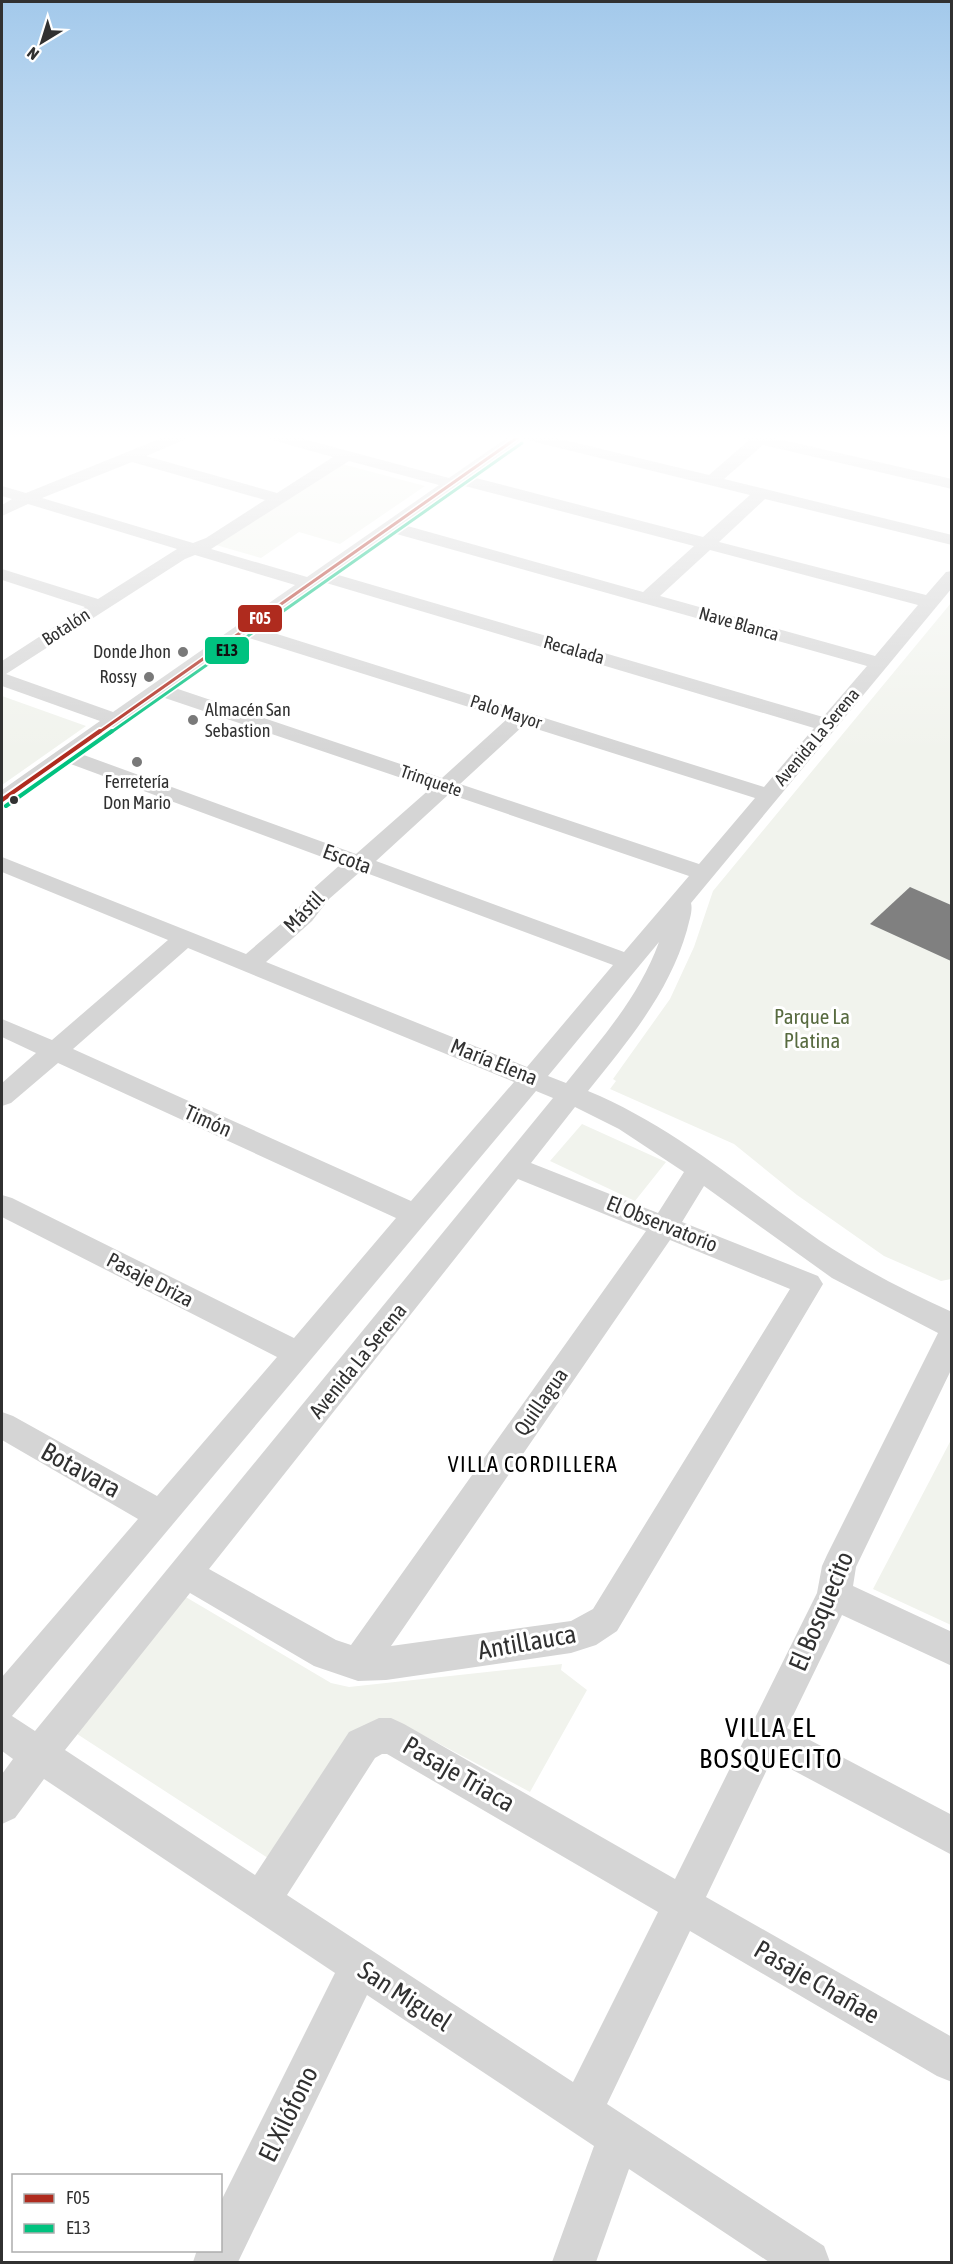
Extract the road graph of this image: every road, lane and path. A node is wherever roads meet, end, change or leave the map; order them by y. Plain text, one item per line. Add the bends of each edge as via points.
1 (173, 543) edge
2 (210, 543) edge
3 (369, 543) edge
4 (447, 543) edge
5 (702, 543) edge
6 (707, 544) junction
7 (194, 549) junction
8 (2, 574) edge
9 (951, 576) edge
10 (316, 580) junction
11 (647, 598) junction
12 (930, 602) junction
13 (100, 606) junction
14 (244, 630) junction
15 (879, 663) junction
16 (4, 668) edge
17 (159, 689) junction
18 (521, 717) junction
19 (116, 720) junction
20 (827, 725) junction
21 (65, 755) junction
22 (445, 786) junction
23 (768, 795) junction
24 (2, 800) edge
25 (358, 863) junction
26 (2, 864) edge
27 (703, 873) junction
28 (682, 898) junction
29 (185, 938) junction
30 (629, 962) junction
31 (249, 964) junction
32 (2, 1027) edge
33 (54, 1051) junction
34 (532, 1078) junction
35 (573, 1095) junction
36 (2, 1096) edge
37 (515, 1167) junction
38 (701, 1168) junction
39 (2, 1205) edge
40 (415, 1215) junction
41 (665, 1225) junction
42 (808, 1284) joint
43 (951, 1326) edge
44 (951, 1336) edge
45 (298, 1354) junction
46 (2, 1425) edge
47 (161, 1515) junction
48 (186, 1573) junction
49 (834, 1594) junction
50 (951, 1650) edge
51 (358, 1664) junction
52 (2, 1703) edge
53 (2, 1730) edge
54 (765, 1736) junction
55 (39, 1754) junction
56 (2, 1805) edge
57 (951, 1836) edge
58 (261, 1900) junction
59 (683, 1903) junction
60 (360, 1966) junction
61 (951, 2061) edge
62 (581, 2112) junction
63 (619, 2137) junction
64 (222, 2248) edge
65 (574, 2262) edge
66 (808, 2262) edge

1 - 7 street, Recalada
2 - 7 street, Botalón
3 - 10 street
4 - 11 street, Nave Blanca
5 - 6 street
6 - 11 street
6 - 12 street
7 - 10 street, Recalada
7 - 13 street, Botalón via 178,555
8 - 13 street
9 - 12 street, Avenida La Serena
10 - 14 street
10 - 20 street, Recalada
11 - 15 street, Nave Blanca
12 - 15 street, Avenida La Serena
13 - 16 street, Botalón
14 - 17 street
14 - 18 street, Palo Mayor
15 - 20 street, Avenida La Serena
16 - 19 street
17 - 19 street
17 - 22 street, Trinquete
18 - 22 street, Mástil
18 - 23 street, Palo Mayor
19 - 21 street
20 - 23 street, Avenida La Serena
21 - 24 street
21 - 25 street, Escota
22 - 25 street, Mástil
22 - 27 street, Trinquete
23 - 27 street, Avenida La Serena
25 - 30 street, Escota
25 - 31 street, Mástil
26 - 29 street, María Elena
27 - 28 street, Avenida La Serena
28 - 30 street, Avenida La Serena
28 - 35 street, Avenida La Serena via 672,940 656,980 637,1012
29 - 31 street, María Elena
29 - 33 street
30 - 34 street, Avenida La Serena
31 - 34 street, María Elena
32 - 33 street, Timón
33 - 36 street
33 - 40 street, Timón
34 - 35 street, María Elena
34 - 40 street, Avenida La Serena
35 - 37 street, Avenida La Serena
35 - 38 street, María Elena via 632,1124
37 - 41 street, El Observatorio
37 - 48 street, Avenida La Serena
38 - 41 street, Quillagua
38 - 43 street, María Elena via 850,1274
39 - 45 street, Pasaje Driza
40 - 45 street, Avenida La Serena
41 - 42 street, El Observatorio
41 - 51 street, Quillagua
42 - 51 street, Antillauca via 604,1620 584,1634 571,1637 386,1664
44 - 49 street, El Bosquecito via 839,1566
45 - 47 street, Avenida La Serena
46 - 47 street, Botavara
47 - 52 street, Avenida La Serena
48 - 51 street, Antillauca via 327,1654
48 - 55 street, Avenida La Serena
49 - 50 street
49 - 54 street, El Bosquecito
53 - 55 street, San Miguel
54 - 57 street
54 - 59 street, El Bosquecito
55 - 56 street, Avenida La Serena
55 - 58 street, San Miguel
58 - 59 street, Pasaje Triaca via 362,1745 379,1736 391,1736
58 - 60 street, San Miguel
59 - 61 street, Pasaje Chañae
59 - 62 street, El Bosquecito
60 - 62 street, San Miguel
60 - 64 street, El Xilófono
62 - 63 street, San Miguel
63 - 65 street
63 - 66 street, San Miguel

